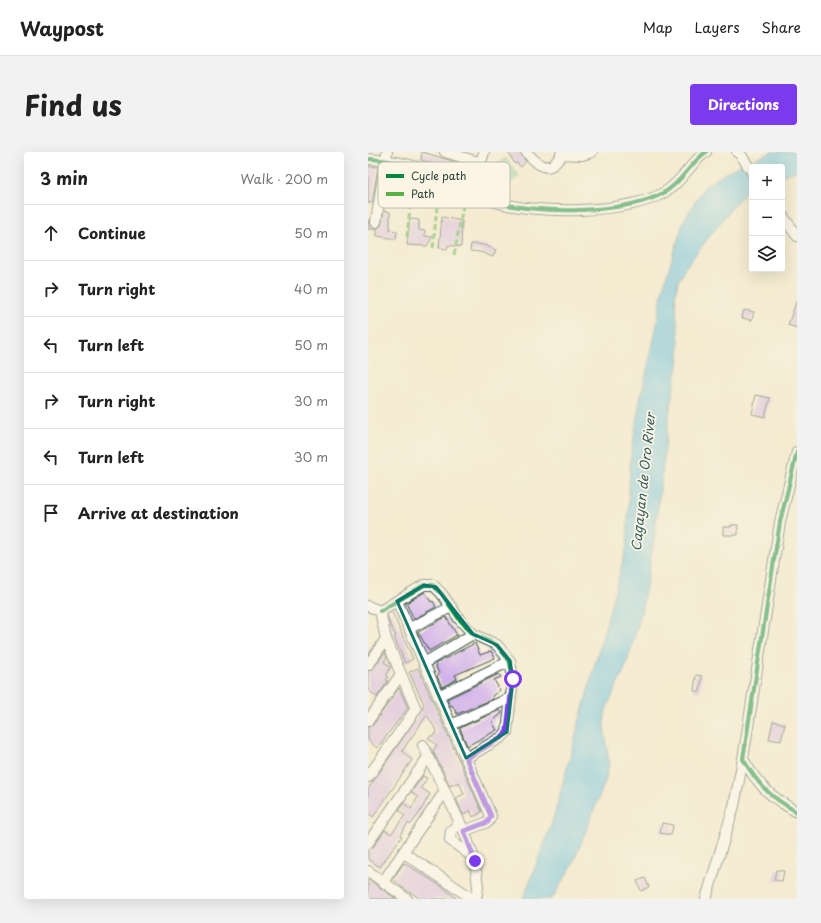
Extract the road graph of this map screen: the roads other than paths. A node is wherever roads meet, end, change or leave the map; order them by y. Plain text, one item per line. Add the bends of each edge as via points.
1 (484, 152) edge
2 (526, 152) edge
3 (592, 152) edge
4 (706, 152) edge
5 (449, 153) edge
6 (561, 153) edge
7 (739, 153) edge
8 (386, 156) edge
9 (368, 159) edge
10 (402, 162) edge
11 (749, 168) edge
12 (510, 205) edge
13 (378, 208) edge
14 (785, 219) edge
15 (376, 222) dead end
16 (797, 236) edge
17 (797, 452) edge
18 (397, 601) junction
19 (368, 606) edge
20 (451, 607) junction
21 (380, 611) junction
22 (410, 628) junction
23 (473, 634) junction
24 (386, 639) junction
25 (510, 661) junction
26 (424, 663) junction
27 (368, 665) edge
28 (401, 674) junction
29 (438, 696) junction
30 (510, 698) junction
31 (368, 720) edge
32 (451, 726) junction
33 (423, 745) dead end
34 (428, 757) junction
35 (466, 758) junction
36 (742, 759) junction
37 (368, 777) edge
38 (445, 791) junction
39 (797, 812) edge
40 (462, 827) junction
41 (371, 831) edge
42 (368, 843) edge
43 (404, 853) junction
44 (474, 858) junction
45 (368, 871) edge
46 (383, 882) junction
47 (408, 899) edge
48 (474, 899) edge
49 (706, 899) edge

1 - 5 street via 478,162
2 - 6 street via 539,165 546,167 553,165
3 - 6 street via 582,155
4 - 12 street via 665,192 624,206 590,210
7 - 11 street
8 - 9 street
8 - 10 street
13 - 15 street
14 - 16 street
17 - 36 street via 780,522
18 - 20 street via 428,584 436,586
18 - 21 street
18 - 22 street
19 - 21 street
20 - 22 street
20 - 23 street
21 - 24 street
22 - 26 street
23 - 25 street via 498,645
23 - 26 street
24 - 27 street
24 - 28 street
25 - 29 street
25 - 30 street via 513,679
26 - 29 street
28 - 31 street
28 - 37 street via 416,712
29 - 32 street
30 - 32 street
30 - 35 street via 507,732
32 - 35 street
33 - 34 street
34 - 38 street
34 - 41 street
35 - 40 street via 491,818 488,822
36 - 39 street via 764,790
36 - 49 street via 730,821
38 - 40 street
38 - 43 street
40 - 44 street
40 - 44 street via 451,831 450,840
41 - 42 street
43 - 46 street
43 - 48 street
44 - 48 street via 477,882
45 - 46 street
46 - 47 street

